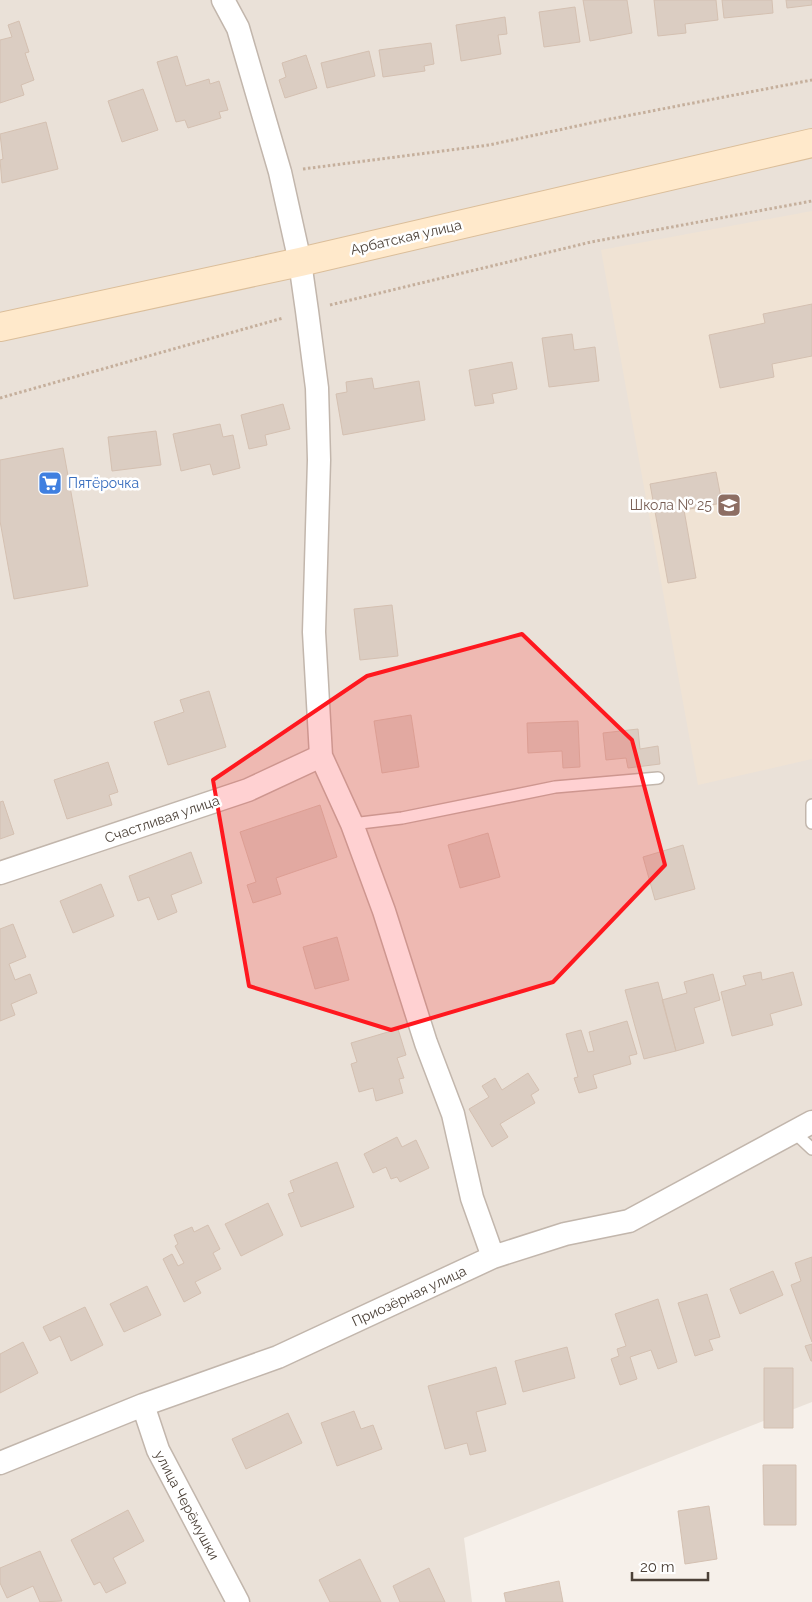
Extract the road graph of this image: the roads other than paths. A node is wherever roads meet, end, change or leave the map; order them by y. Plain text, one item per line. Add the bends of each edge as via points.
1 (223, 0) edge
2 (812, 143) edge
3 (300, 262) junction
4 (0, 327) edge
5 (321, 756) junction
6 (658, 778) dead end
7 (812, 806) edge
8 (352, 824) junction
9 (812, 824) edge
10 (0, 873) edge
11 (803, 1127) edge
12 (812, 1149) edge
13 (493, 1257) junction
14 (143, 1405) junction
15 (0, 1463) edge
16 (238, 1602) edge

1 - 3 street via 238,28 280,172
2 - 3 main road, Арбатская улица
3 - 4 main road, Арбатская улица
3 - 5 street via 317,388 319,451 314,632
5 - 8 street
5 - 10 street, Счастливая улица via 248,790
6 - 8 lane via 555,787 402,818
7 - 9 lane
8 - 13 street via 453,1114 472,1198
11 - 12 lane
11 - 13 street, Приозёрная улица via 629,1221 565,1234
13 - 14 street, Приозёрная улица via 278,1357
14 - 15 street, Приозёрная улица
14 - 16 street, улица Черёмушки via 158,1450

